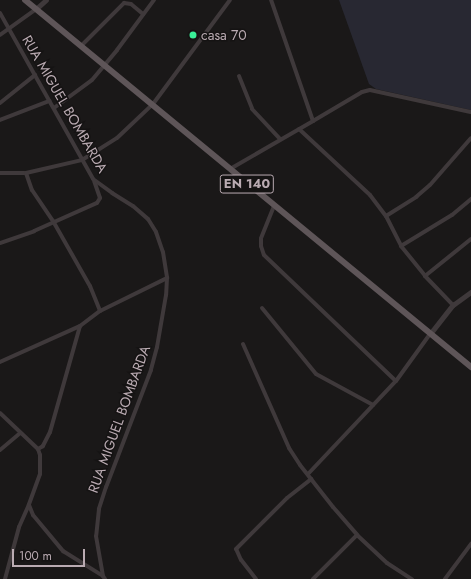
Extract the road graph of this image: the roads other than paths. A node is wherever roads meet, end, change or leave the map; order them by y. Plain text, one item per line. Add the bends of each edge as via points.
1 (25, 0) edge
2 (46, 0) edge
3 (154, 0) edge
4 (230, 0) edge
5 (272, 0) edge
6 (36, 9) junction
7 (0, 13) edge
8 (143, 14) junction
9 (9, 28) junction
10 (0, 35) edge
11 (81, 46) junction
12 (105, 65) junction
13 (35, 75) junction
14 (239, 76) dead end
15 (49, 101) junction
16 (0, 103) edge
17 (152, 104) junction
18 (54, 108) junction
19 (471, 112) edge
20 (0, 120) edge
21 (313, 120) junction
22 (299, 129) junction
23 (471, 138) edge
24 (280, 139) junction
25 (82, 160) junction
26 (230, 169) junction
27 (26, 173) junction
28 (1, 174) edge
29 (93, 179) junction
30 (471, 199) edge
31 (274, 206) junction
32 (386, 216) junction
33 (53, 221) junction
34 (471, 239) edge
35 (0, 243) edge
36 (401, 246) junction
37 (425, 276) junction
38 (167, 278) junction
39 (471, 292) edge
40 (453, 305) junction
41 (262, 308) dead end
42 (100, 311) junction
43 (80, 326) junction
44 (430, 334) junction
45 (243, 344) dead end
46 (0, 362) edge
47 (471, 367) edge
48 (396, 381) junction
49 (373, 405) junction
50 (0, 413) edge
51 (20, 433) junction
52 (38, 449) junction
53 (0, 450) edge
54 (308, 474) junction
55 (311, 479) junction
56 (29, 505) junction
57 (357, 534) junction
58 (471, 544) edge
59 (104, 578) edge
60 (448, 578) edge
61 (5, 579) edge
62 (256, 579) edge
63 (313, 579) edge
64 (412, 579) edge

1 - 6 main road, EN 140
2 - 6 street
3 - 8 street
4 - 17 street
5 - 21 street
6 - 9 street
6 - 11 main road, EN 140
7 - 9 street, RUA MIGUEL BOMBARDA
8 - 11 street via 131,4 124,3
8 - 12 street
9 - 10 street
9 - 13 street, RUA MIGUEL BOMBARDA
11 - 12 main road, EN 140
12 - 17 main road, EN 140
12 - 18 street via 85,86
13 - 15 street, RUA MIGUEL BOMBARDA
13 - 16 street
14 - 24 street via 252,109
15 - 18 street, RUA MIGUEL BOMBARDA
15 - 20 street
17 - 25 street via 117,138
17 - 26 main road, EN 140
18 - 25 street, RUA MIGUEL BOMBARDA
19 - 21 street via 370,90
21 - 22 street
22 - 24 street
22 - 32 street via 370,195
23 - 32 street via 416,198
24 - 26 street
25 - 27 street
25 - 29 street, RUA MIGUEL BOMBARDA
26 - 31 main road, EN 140
27 - 28 street
27 - 33 street via 32,190
29 - 33 street via 100,194 99,202
29 - 38 street, RUA MIGUEL BOMBARDA via 137,209 153,225 161,245
30 - 36 street via 452,215
31 - 44 main road, EN 140
31 - 48 street via 261,239 264,255
32 - 36 street
33 - 35 street
33 - 42 street via 90,286
34 - 37 street
36 - 37 street
37 - 40 street
38 - 42 street
38 - 59 street, RUA MIGUEL BOMBARDA via 163,317 151,370 99,509 96,536
39 - 40 street
40 - 44 street
41 - 49 street via 316,374
42 - 43 street
43 - 46 street
43 - 52 street via 50,432 44,446
44 - 47 main road, EN 140
44 - 48 street
45 - 54 street via 289,448
48 - 49 street
49 - 54 street
50 - 51 street
51 - 52 street
51 - 53 street
52 - 56 street via 40,474
54 - 55 street
55 - 57 street
55 - 62 street via 287,498 236,549
56 - 59 street via 38,524 63,551
56 - 61 street via 19,527
57 - 63 street
57 - 64 street via 387,563
58 - 60 street

